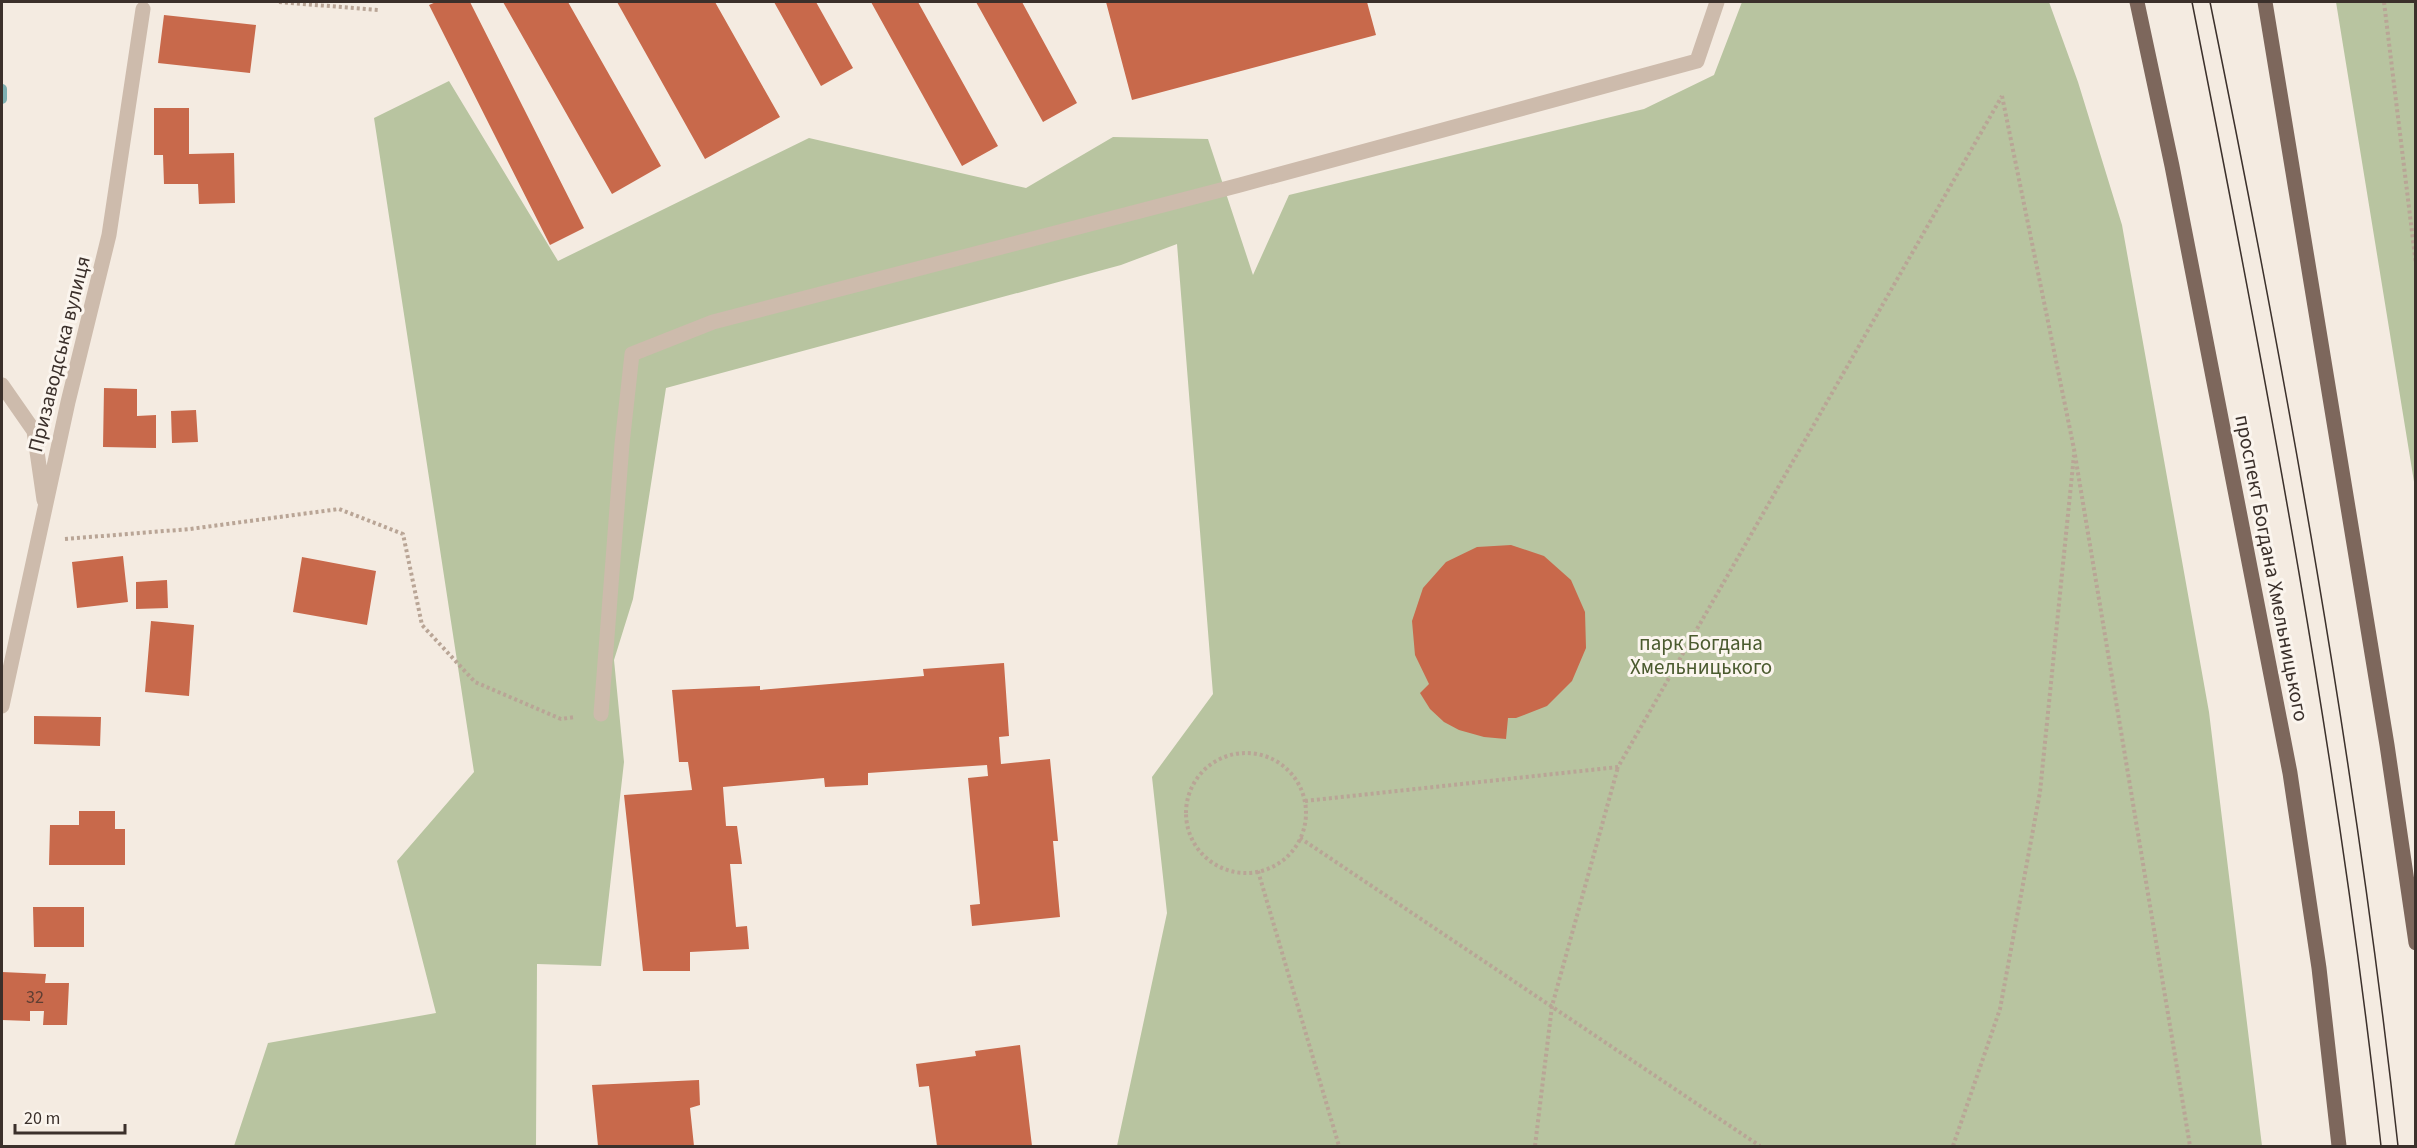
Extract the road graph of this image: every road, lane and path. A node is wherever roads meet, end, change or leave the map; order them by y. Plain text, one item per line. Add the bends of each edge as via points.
1 (279, 2) edge
2 (1717, 2) edge
3 (2137, 2) edge
4 (2265, 2) edge
5 (2384, 2) edge
6 (143, 9) dead end
7 (378, 10) dead end
8 (2415, 265) edge
9 (2, 385) edge
10 (2074, 449) junction
11 (45, 504) junction
12 (37, 540) junction
13 (2, 706) edge
14 (601, 714) dead end
15 (561, 719) dead end
16 (1618, 767) junction
17 (1305, 801) junction
18 (1300, 838) junction
19 (1258, 871) junction
20 (2415, 943) edge
21 (1552, 1006) junction
22 (1339, 1146) edge
23 (1535, 1146) edge
24 (1760, 1146) edge
25 (1953, 1146) edge
26 (2190, 1146) edge
27 (2339, 1146) edge

1 - 7 path
2 - 14 street via 1697,61 713,322 632,354
3 - 27 main road, проспект Богдана Хмельницького via 2290,773 2319,968
4 - 20 main road via 2385,733
5 - 8 path
6 - 11 street, Призаводська вулиця via 110,235
9 - 11 street via 34,431
10 - 16 path via 2002,96
10 - 25 path via 2040,792 2000,1009
10 - 26 path
11 - 12 street, Призаводська вулиця
12 - 13 street, Призаводська вулиця
12 - 15 path via 190,529 339,509 403,534 422,625 475,682
16 - 17 path
16 - 21 path
17 - 18 path
17 - 19 path via 1286,767 1269,757 1250,753 1230,755 1212,763 1198,776 1185,812 1196,846 1223,868
18 - 19 path via 1290,854
18 - 21 path
19 - 22 path
21 - 23 path
21 - 24 path

